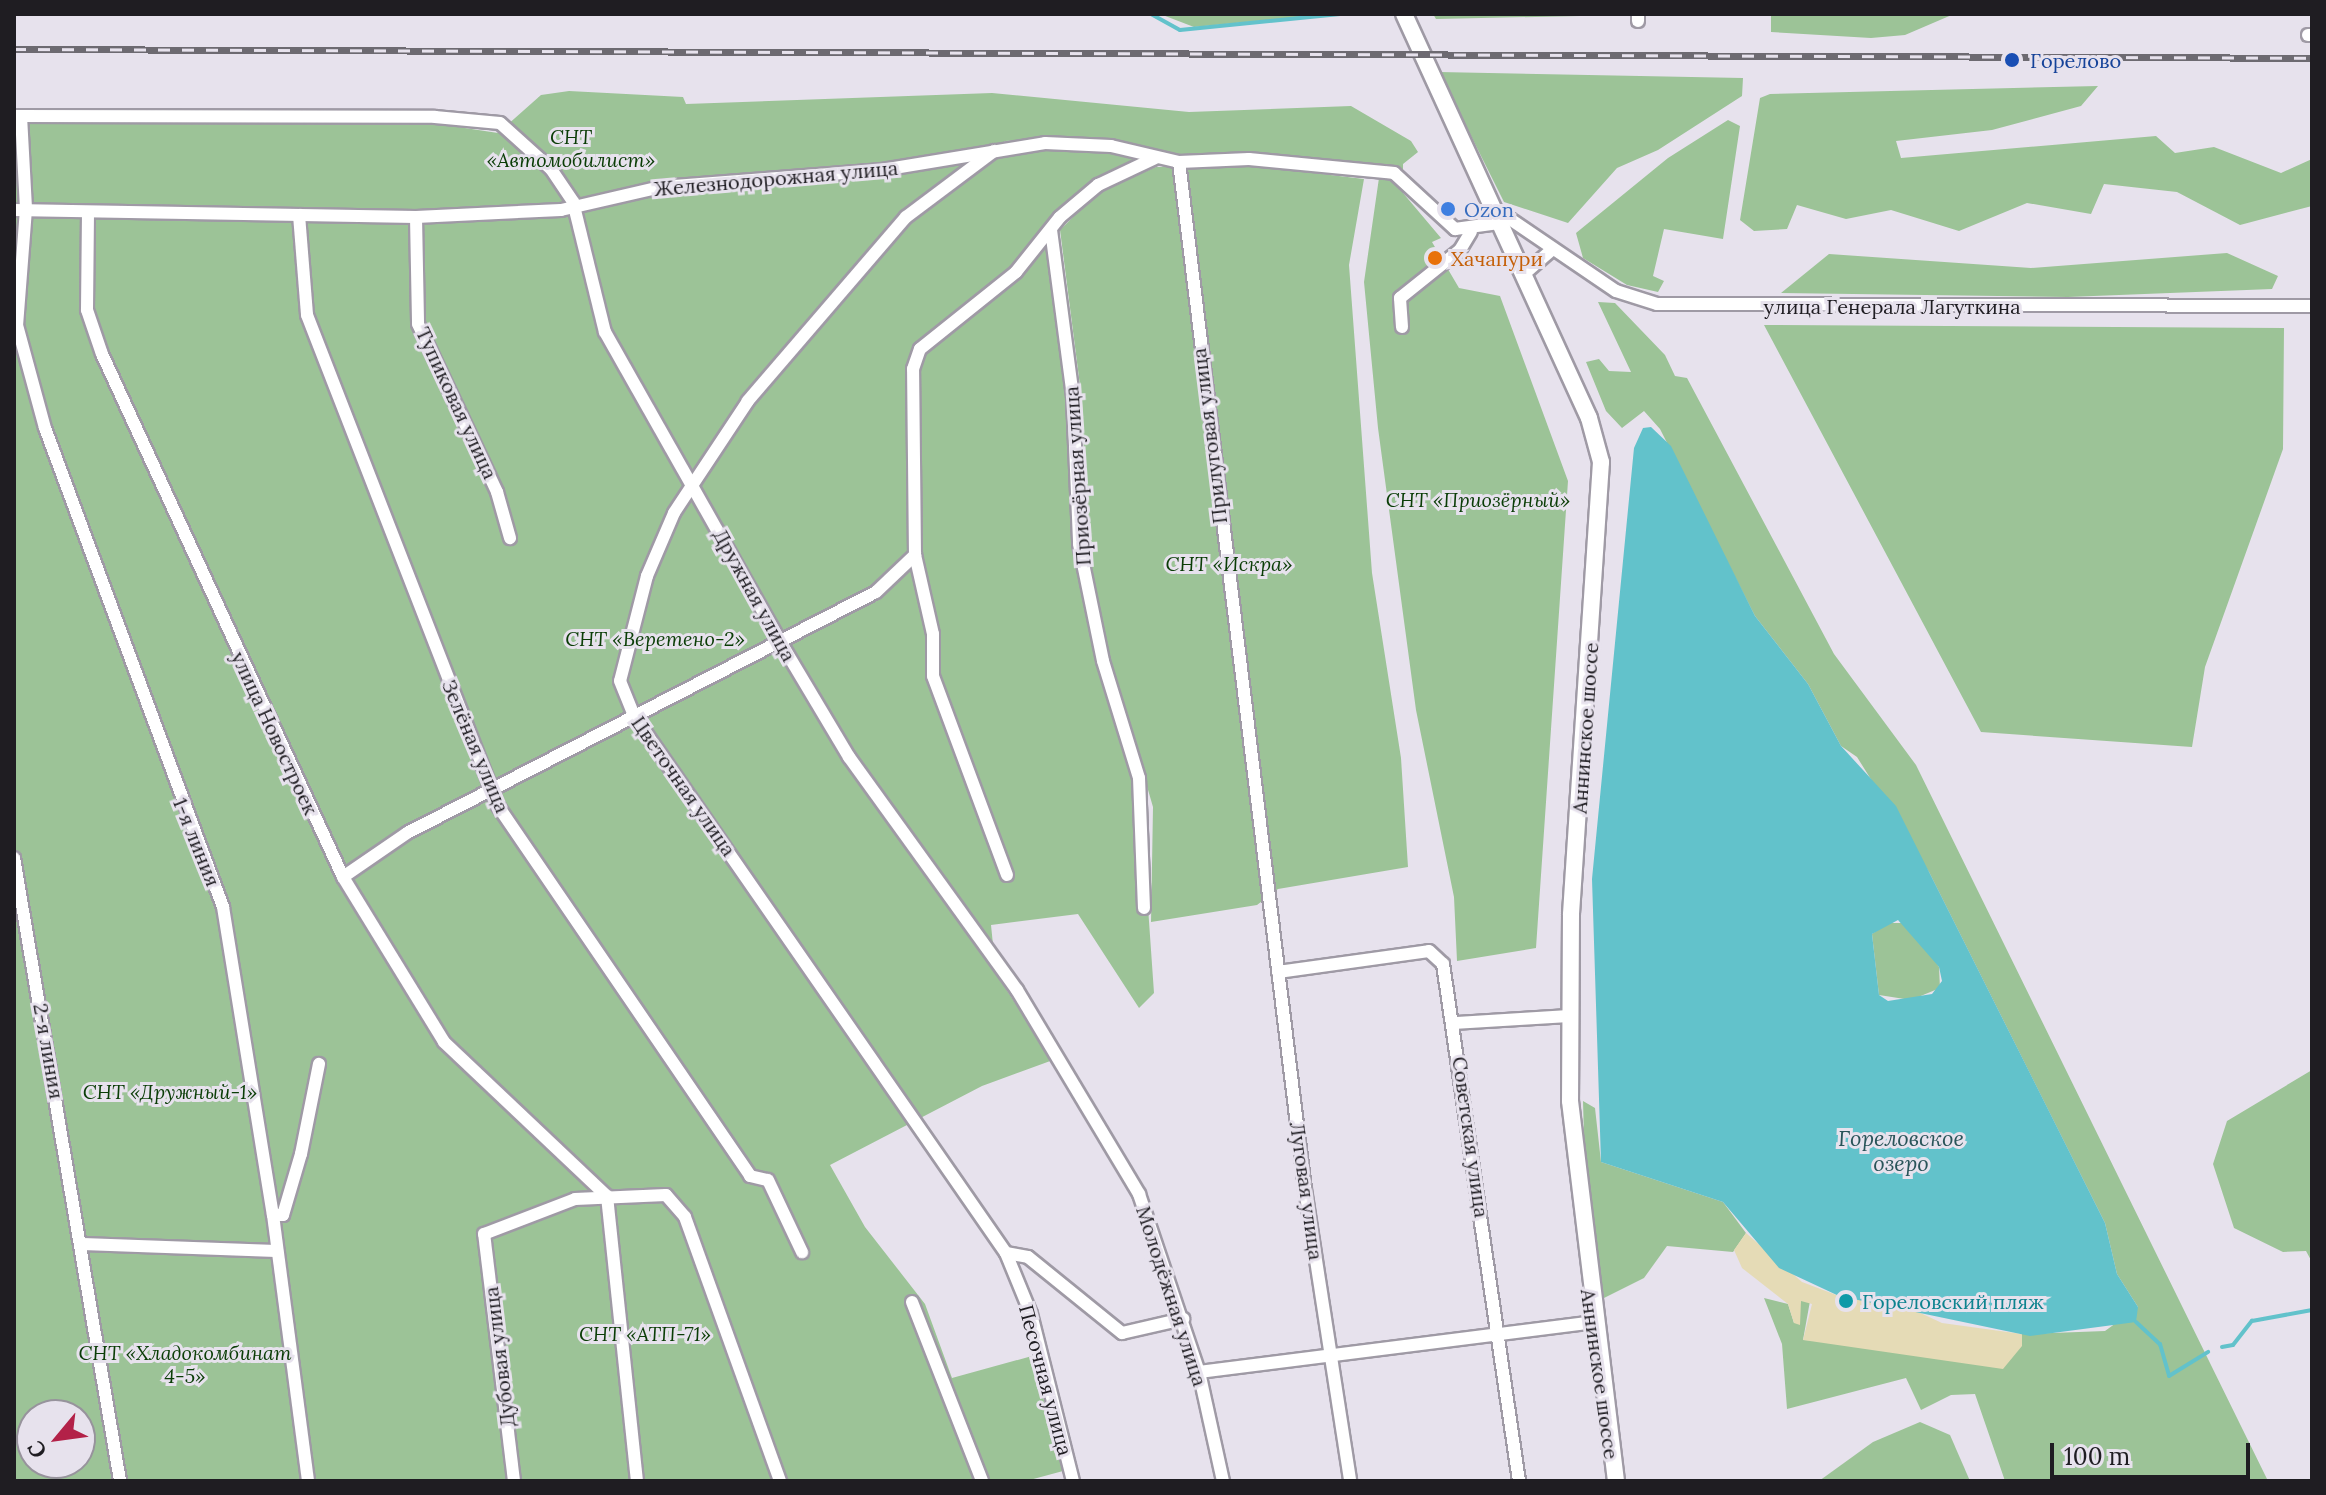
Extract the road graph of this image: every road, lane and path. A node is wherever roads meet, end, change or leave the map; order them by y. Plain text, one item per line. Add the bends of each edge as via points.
1 (1404, 14) edge
2 (18, 116) edge
3 (994, 151) junction
4 (1155, 158) junction
5 (1179, 162) junction
6 (573, 202) junction
7 (20, 210) edge
8 (88, 213) junction
9 (299, 215) junction
10 (416, 217) junction
11 (1498, 221) junction
12 (1051, 230) junction
13 (1471, 232) junction
14 (1550, 251) junction
15 (1524, 274) junction
16 (2312, 306) edge
17 (1402, 327) dead end
18 (694, 483) junction
19 (510, 538) dead end
20 (915, 555) junction
21 (781, 643) junction
22 (634, 716) junction
23 (491, 789) junction
24 (14, 858) edge
25 (1007, 875) dead end
26 (343, 877) junction
27 (1270, 899) joint
28 (1144, 908) dead end
29 (993, 959) joint
30 (1278, 972) junction
31 (1571, 1016) junction
32 (1455, 1023) junction
33 (319, 1064) dead end
34 (916, 1118) joint
35 (607, 1196) junction
36 (273, 1215) junction
37 (82, 1244) junction
38 (277, 1251) junction
39 (802, 1252) dead end
40 (1006, 1253) junction
41 (912, 1302) dead end
42 (1183, 1319) junction
43 (1593, 1322) junction
44 (1498, 1334) junction
45 (1330, 1355) junction
46 (1199, 1372) junction
47 (120, 1481) edge
48 (308, 1481) edge
49 (514, 1481) edge
50 (637, 1481) edge
51 (780, 1481) edge
52 (982, 1481) edge
53 (1073, 1481) edge
54 (1223, 1481) edge
55 (1350, 1481) edge
56 (1519, 1481) edge
57 (1616, 1481) edge

1 - 11 main road, Аннинское шоссе
2 - 6 street via 500,123 540,157
2 - 7 street, 1-я линия
3 - 4 street, Железнодорожная улица via 1059,144
3 - 6 street, Железнодорожная улица
3 - 18 street, Цветочная улица via 906,217 839,288
4 - 5 street, Железнодорожная улица
4 - 12 street via 1098,185
5 - 13 street, Железнодорожная улица via 1249,159 1394,173 1435,218
5 - 27 street, Прилуговая улица
6 - 10 street, Железнодорожная улица via 561,210
6 - 18 street, Дружная улица via 605,332
7 - 8 street, Железнодорожная улица
7 - 36 street, 1-я линия via 17,325 45,428 223,907
8 - 9 street, Железнодорожная улица
8 - 26 street, улица Новостроек via 87,310 102,354
9 - 10 street, Железнодорожная улица
9 - 23 street, Зелёная улица via 307,315
10 - 19 street, Тупиковая улица via 418,324 497,492
11 - 13 street
11 - 14 street, улица Генерала Лагуткина via 1510,219
11 - 15 main road, Аннинское шоссе
12 - 20 street via 1016,272 920,349 913,369
12 - 28 street, Приозёрная улица via 1073,398 1079,544 1103,661 1139,778
13 - 17 street via 1460,250 1400,298
14 - 15 street
14 - 16 street, улица Генерала Лагуткина via 1616,291 1698,307
15 - 31 main road, Аннинское шоссе via 1589,418 1601,462
18 - 21 street, Дружная улица
18 - 22 street, Цветочная улица via 644,589 620,681
20 - 21 street via 876,592
20 - 25 street via 933,634 933,676
21 - 22 street
21 - 29 street, Дружная улица via 849,757
22 - 23 street
22 - 34 street, Цветочная улица
23 - 26 street
23 - 39 street, Зелёная улица via 750,1176 768,1180
24 - 37 street, 2-я линия
26 - 35 street, улица Новостроек via 444,1042
27 - 30 street, Луговая улица
29 - 42 street, Молодёжная улица via 1101,1120 1139,1194
30 - 32 street, Советская улица via 1429,951 1443,964
30 - 45 street, Луговая улица
31 - 32 street
31 - 43 main road, Аннинское шоссе via 1570,1101
32 - 44 street, Советская улица
33 - 36 street via 283,1215
34 - 40 street, Песочная улица
35 - 49 street, Дубовая улица via 531,1213 484,1234
35 - 50 street
35 - 51 street via 678,1202
36 - 38 street, 1-я линия
37 - 38 street
37 - 47 street, 2-я линия
38 - 48 street
40 - 42 street via 1028,1257 1122,1333
40 - 53 street, Песочная улица via 1031,1314
41 - 52 street
42 - 46 street, Молодёжная улица
43 - 44 street
43 - 57 main road, Аннинское шоссе
44 - 45 street
44 - 56 street, Советская улица
45 - 46 street
45 - 55 street, Луговая улица
46 - 54 street, Молодёжная улица

